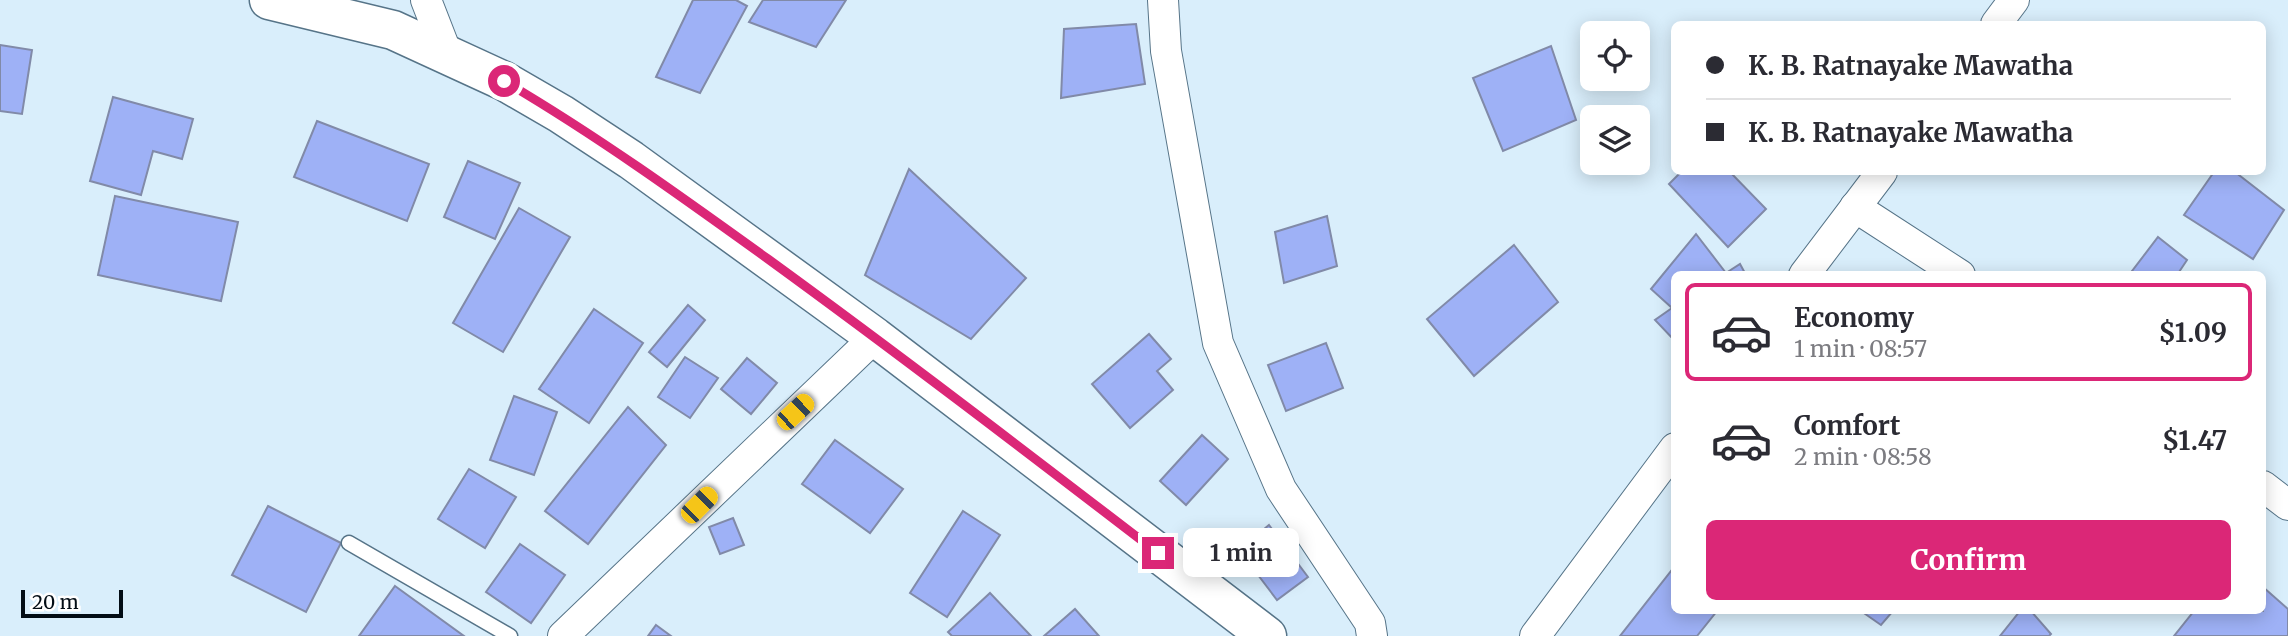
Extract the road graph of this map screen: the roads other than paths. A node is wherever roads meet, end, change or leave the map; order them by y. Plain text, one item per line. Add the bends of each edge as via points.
1 (269, 0) edge
2 (426, 0) edge
3 (1163, 0) edge
4 (2014, 0) edge
5 (1998, 21) edge
6 (447, 54) junction
7 (1880, 175) edge
8 (1855, 207) junction
9 (1807, 271) edge
10 (1954, 271) edge
11 (875, 337) junction
12 (1671, 453) edge
13 (2266, 488) edge
14 (2288, 505) edge
15 (349, 543) dead end
16 (510, 636) edge
17 (564, 636) edge
18 (1267, 636) edge
19 (1371, 636) edge
20 (1535, 636) edge

1 - 6 highway via 393,30
2 - 6 street
3 - 19 street via 1166,51 1218,343 1281,489 1370,623
4 - 5 street
6 - 11 highway via 504,81 631,160
7 - 8 street
8 - 9 street
8 - 10 street
11 - 17 street
11 - 18 highway
12 - 20 street
13 - 14 street
15 - 16 lane

